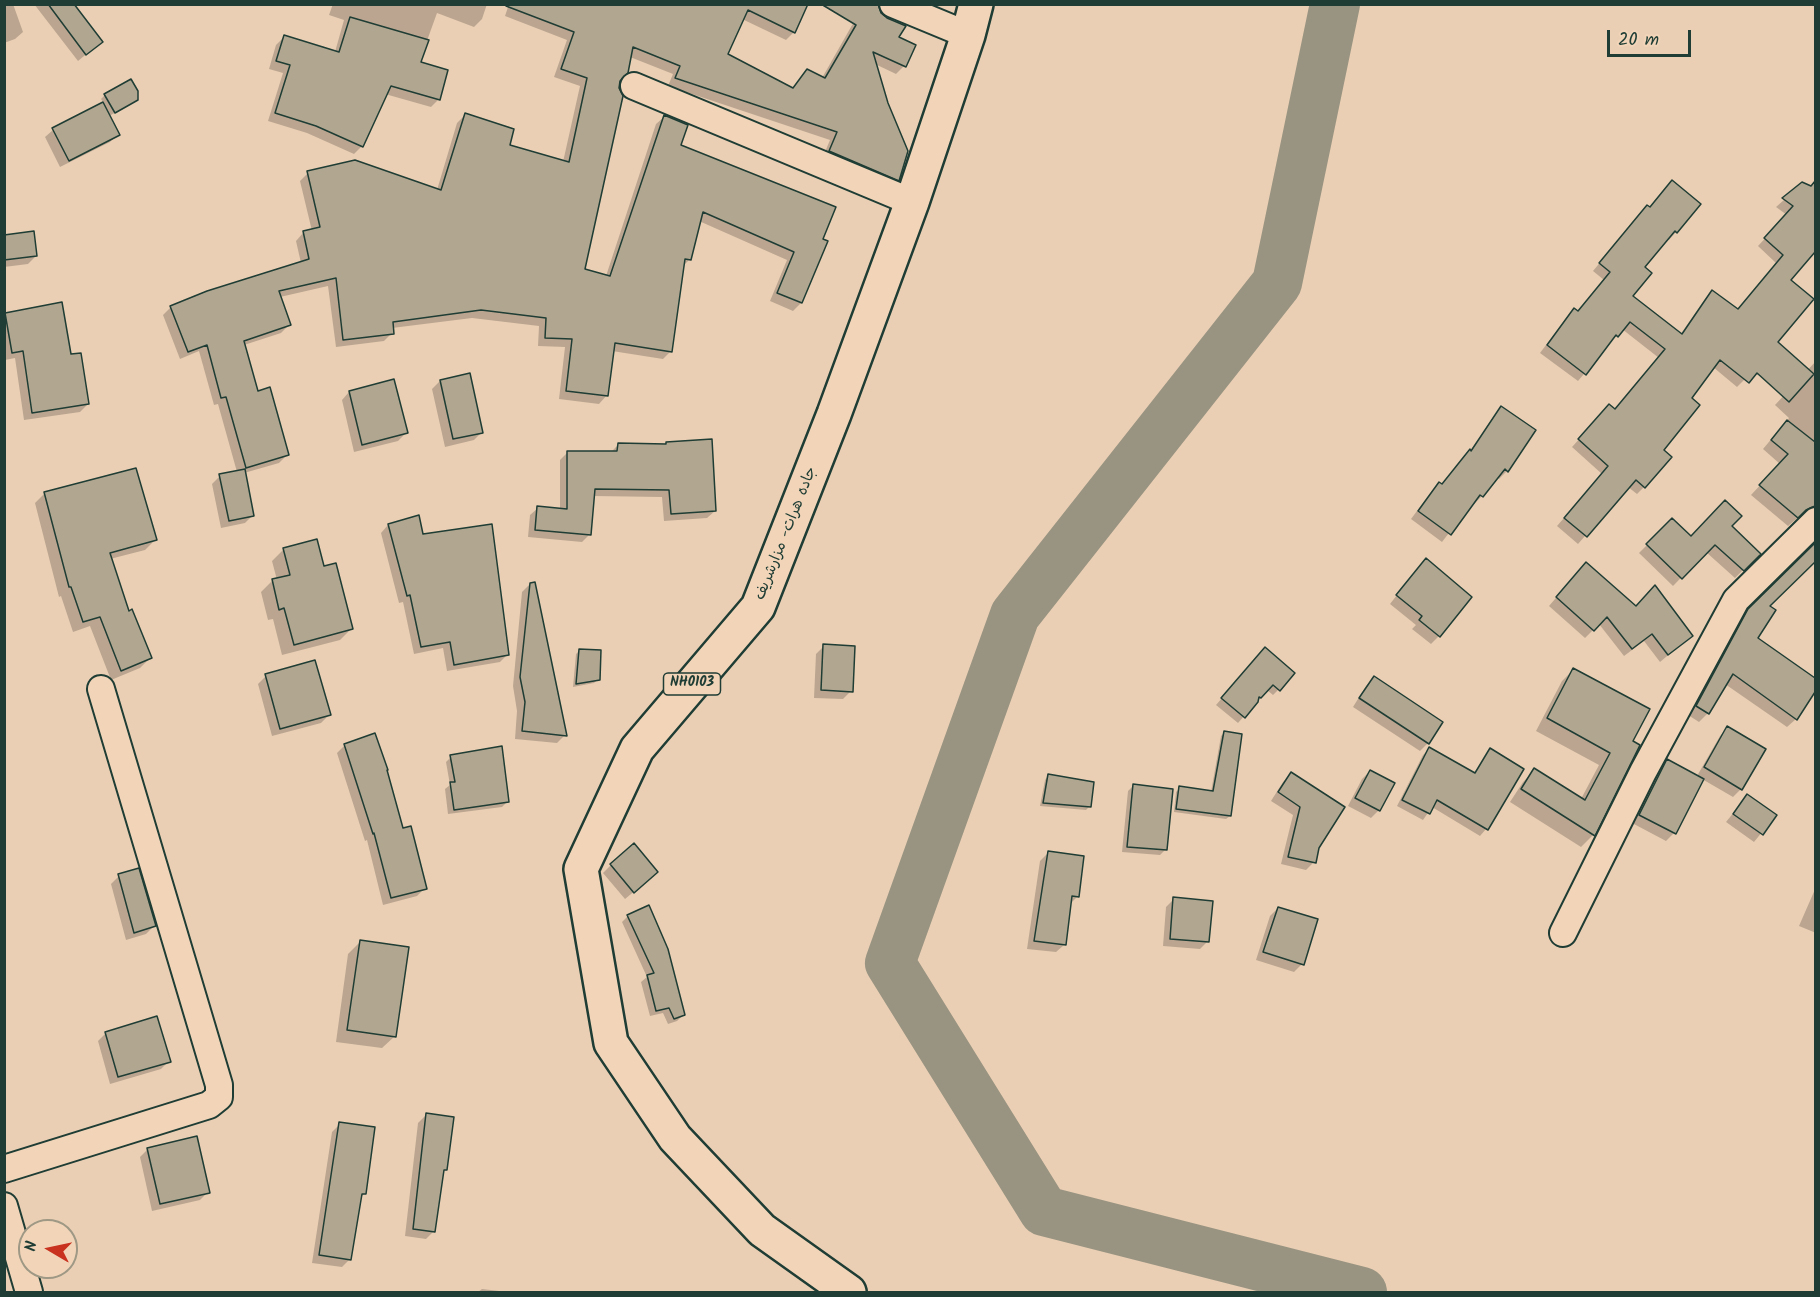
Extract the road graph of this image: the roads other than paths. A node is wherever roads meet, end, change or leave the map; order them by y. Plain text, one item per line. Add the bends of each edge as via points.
1 (893, 4) edge
2 (972, 20) edge
3 (634, 86) dead end
4 (912, 202) junction
5 (1815, 521) edge
6 (101, 689) dead end
7 (1563, 933) dead end
8 (4, 1169) edge
9 (4, 1206) edge
10 (29, 1293) edge
11 (849, 1293) edge

1 - 2 street
2 - 4 highway, جاده هرات- مزارشریف / NH0103
3 - 4 street
4 - 11 highway, جاده هرات- مزارشریف / NH0103 via 758,607 637,749 581,869 611,1043 675,1138 762,1230
5 - 7 street via 1736,600 1643,772
6 - 8 street via 219,1085 219,1097 209,1105
9 - 10 street

